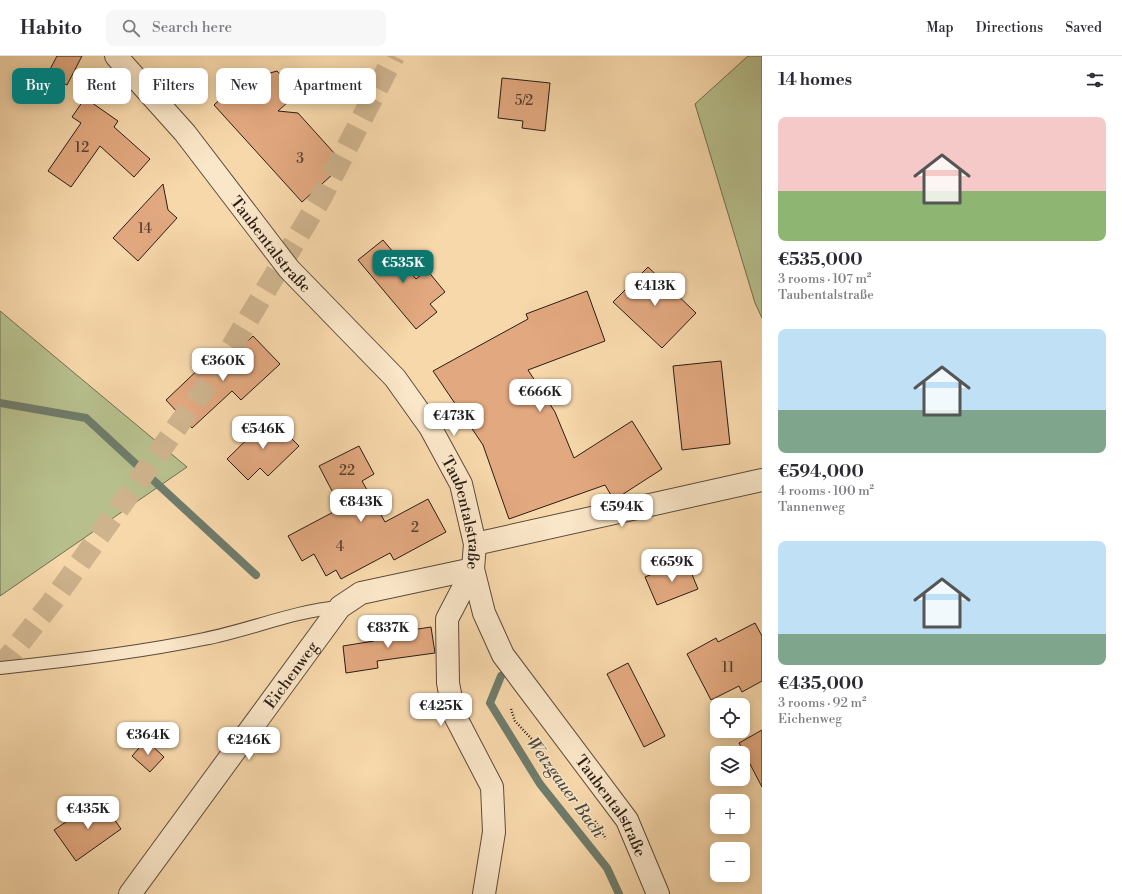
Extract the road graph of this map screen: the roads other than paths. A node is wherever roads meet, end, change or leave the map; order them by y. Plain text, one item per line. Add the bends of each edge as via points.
1 (116, 56) edge
2 (762, 480) edge
3 (475, 544) junction
4 (473, 569) junction
5 (340, 607) junction
6 (0, 668) edge
7 (130, 894) edge
8 (484, 894) edge
9 (658, 894) edge

1 - 3 street, Taubentalstraße via 184,133 289,269 395,378 430,427 461,484
2 - 3 street
3 - 4 street, Taubentalstraße
4 - 5 street, Eichenweg via 361,593
4 - 8 street via 447,619 448,683 454,714 492,787 494,832
4 - 9 street, Taubentalstraße via 484,613 503,655 627,820
5 - 6 lane via 318,609 205,639 101,657
5 - 7 street, Eichenweg

